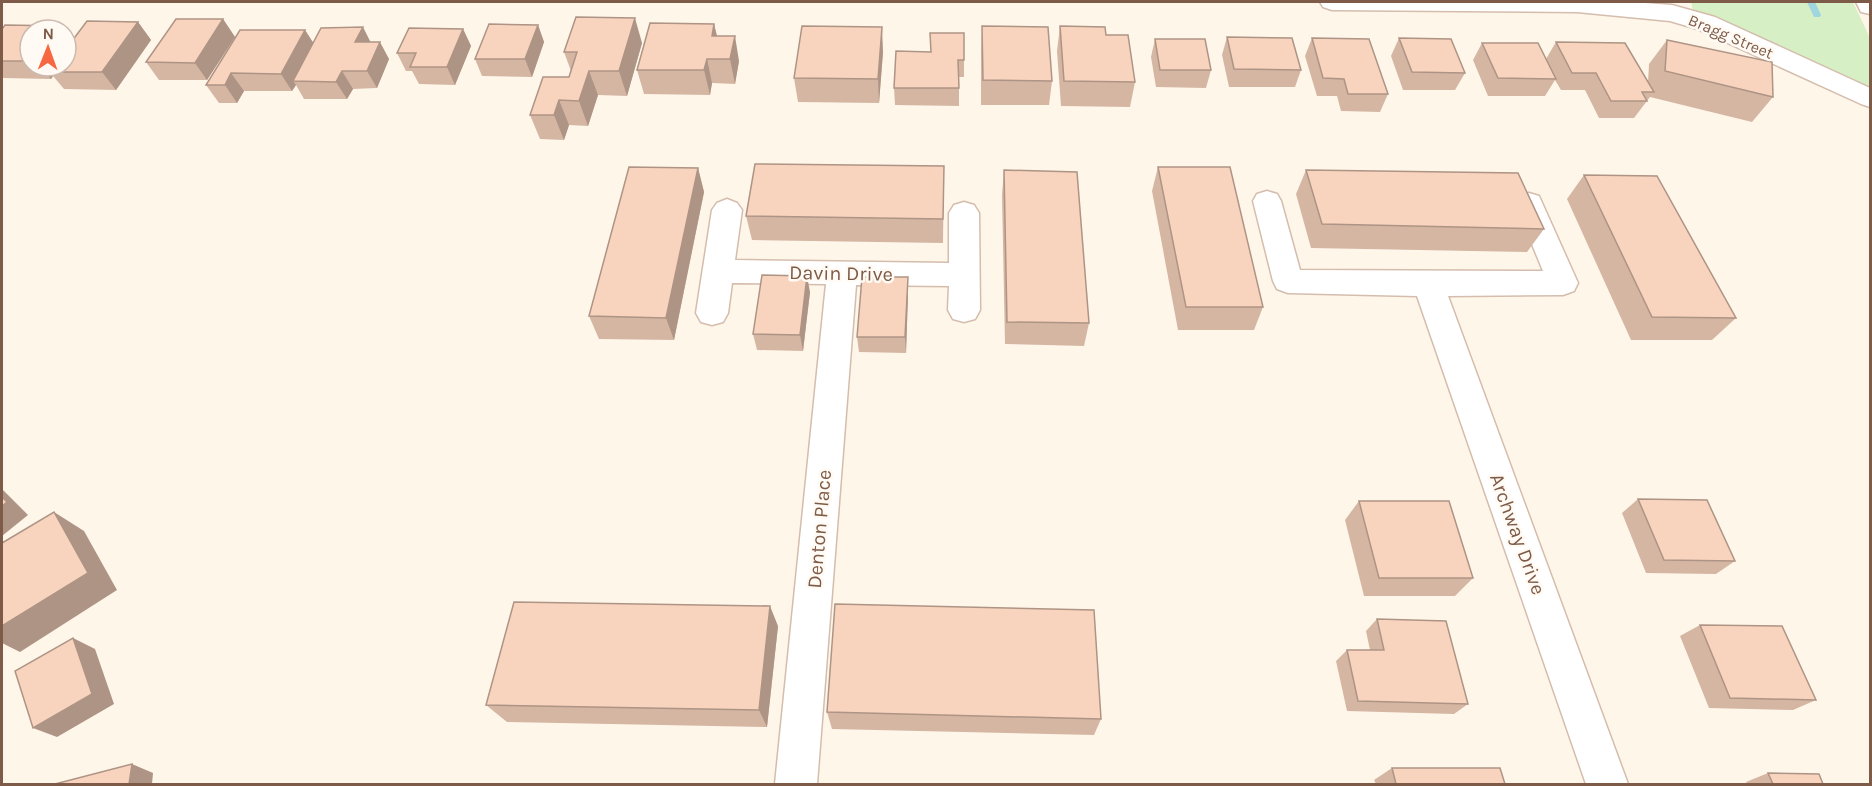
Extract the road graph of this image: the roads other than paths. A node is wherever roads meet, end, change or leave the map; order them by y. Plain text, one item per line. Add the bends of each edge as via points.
1 (1332, 2) edge
2 (1868, 2) edge
3 (1671, 7) edge
4 (1870, 7) edge
5 (1870, 98) edge
6 (1267, 201) dead end
7 (1529, 203) edge
8 (726, 210) dead end
9 (964, 213) dead end
10 (718, 272) junction
11 (842, 273) junction
12 (964, 275) junction
13 (1428, 284) junction
14 (964, 310) dead end
15 (712, 313) dead end
16 (796, 784) edge
17 (1607, 784) edge

1 - 3 street, Bragg Street
2 - 4 street
3 - 5 street, Bragg Street
6 - 13 street via 1288,281
7 - 13 street via 1563,283
8 - 10 street
9 - 12 street
10 - 11 street, Davin Drive
10 - 15 street
11 - 12 street, Davin Drive
11 - 16 street, Denton Place
12 - 14 street
13 - 17 street, Archway Drive

